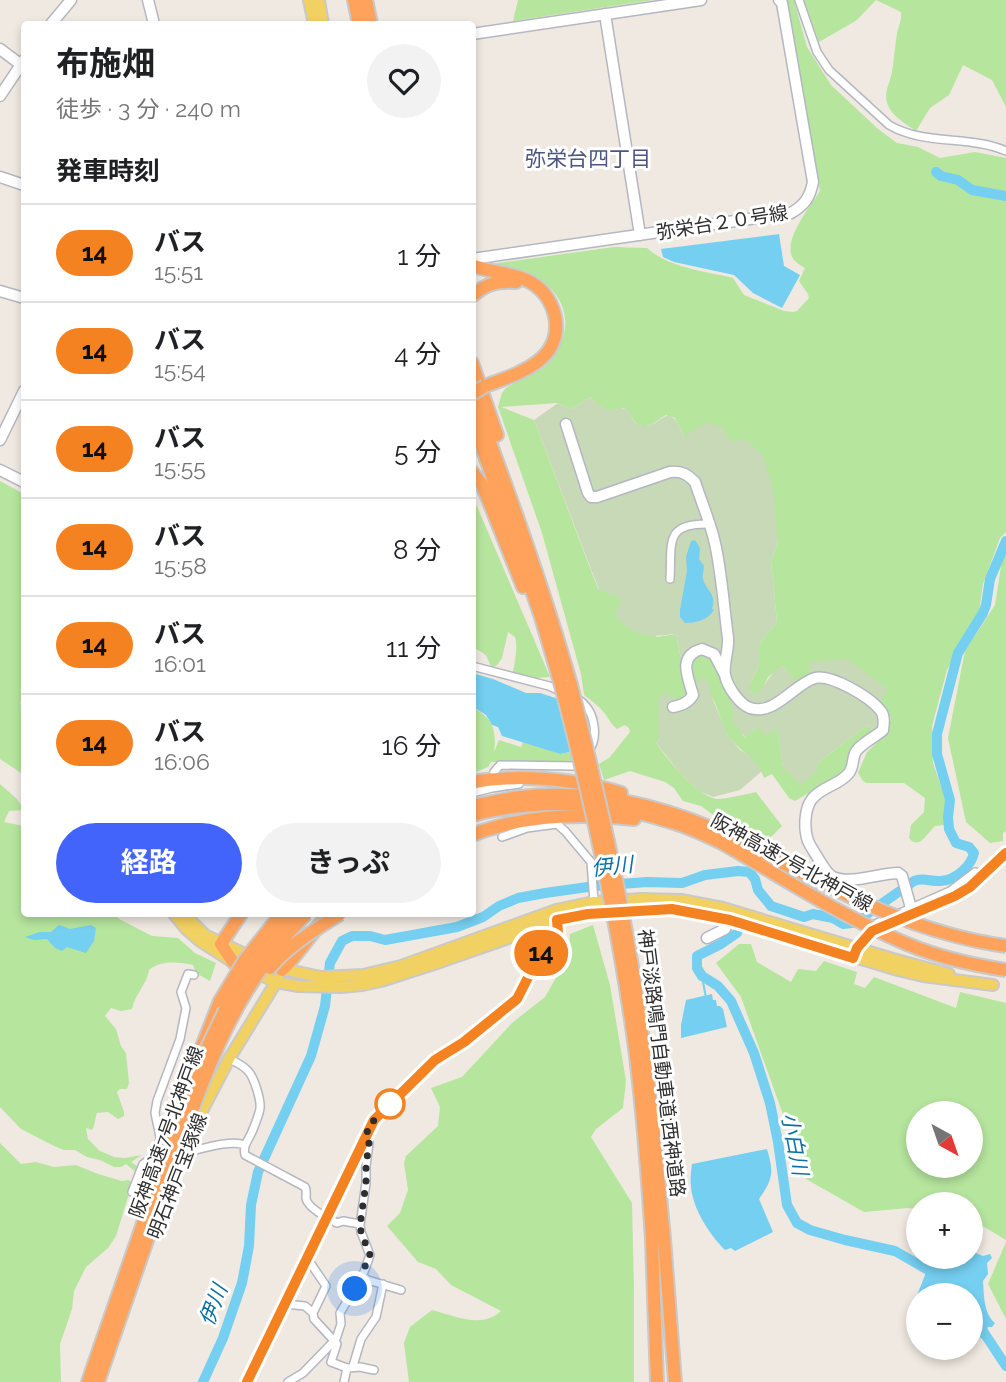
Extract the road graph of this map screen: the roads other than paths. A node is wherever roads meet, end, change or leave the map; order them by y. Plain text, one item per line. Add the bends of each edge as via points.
1 (71, 0) edge
2 (148, 0) edge
3 (309, 0) edge
4 (319, 0) edge
5 (355, 0) edge
6 (366, 0) edge
7 (701, 0) edge
8 (779, 0) edge
9 (799, 0) edge
10 (605, 14) junction
11 (54, 21) edge
12 (153, 21) edge
13 (313, 21) edge
14 (322, 21) edge
15 (358, 21) edge
16 (370, 21) edge
17 (476, 33) edge
18 (0, 49) edge
19 (21, 63) edge
20 (21, 67) edge
21 (0, 96) edge
22 (1006, 151) edge
23 (0, 177) edge
24 (21, 184) edge
25 (640, 235) junction
26 (476, 258) edge
27 (476, 266) edge
28 (0, 291) edge
29 (476, 293) edge
30 (21, 297) edge
31 (476, 375) edge
32 (477, 387) edge
33 (21, 397) edge
34 (566, 424) dead end
35 (476, 430) edge
36 (0, 440) edge
37 (0, 470) edge
38 (476, 477) edge
39 (21, 480) edge
40 (518, 518) junction
41 (709, 524) junction
42 (670, 579) dead end
43 (476, 667) edge
44 (724, 674) junction
45 (566, 683) junction
46 (673, 707) dead end
47 (494, 772) dead end
48 (476, 782) edge
49 (519, 784) dead end
50 (476, 791) edge
51 (476, 804) edge
52 (538, 804) junction
53 (476, 814) edge
54 (680, 815) junction
55 (476, 821) edge
56 (476, 833) edge
57 (502, 837) dead end
58 (728, 840) junction
59 (1006, 853) edge
60 (594, 899) junction
61 (911, 908) junction
62 (557, 915) junction
63 (731, 915) junction
64 (176, 917) edge
65 (187, 917) edge
66 (239, 917) edge
67 (279, 917) edge
68 (292, 917) edge
69 (303, 917) edge
70 (326, 917) edge
71 (335, 917) edge
72 (866, 936) junction
73 (707, 938) dead end
74 (221, 944) junction
75 (1006, 946) edge
76 (855, 953) junction
77 (233, 962) junction
78 (1006, 970) edge
79 (194, 975) dead end
80 (279, 976) junction
81 (1006, 989) edge
82 (214, 1053) junction
83 (229, 1059) junction
84 (176, 1129) junction
85 (366, 1134) junction
86 (245, 1145) junction
87 (183, 1153) junction
88 (132, 1192) dead end
89 (326, 1218) junction
90 (360, 1224) junction
91 (658, 1239) junction
92 (307, 1258) junction
93 (361, 1275) junction
94 (383, 1284) junction
95 (401, 1290) dead end
96 (285, 1304) junction
97 (313, 1313) junction
98 (334, 1341) junction
99 (331, 1362) junction
100 (309, 1367) junction
101 (350, 1367) junction
102 (374, 1370) dead end
103 (88, 1382) edge
104 (100, 1382) edge
105 (247, 1382) edge
106 (288, 1382) edge
107 (344, 1382) edge
108 (657, 1382) edge
109 (675, 1382) edge

1 - 11 street
2 - 12 street
3 - 13 main road
4 - 14 main road
5 - 15 highway
6 - 16 highway
7 - 10 street
8 - 25 street, 弥栄台２０号線 via 813,182 803,206 791,213
9 - 22 street via 817,52 829,70 889,125 917,136
10 - 17 street
10 - 25 street
18 - 19 street
20 - 21 street
23 - 24 street
25 - 26 street, 弥栄台２０号線
27 - 32 highway via 538,287 554,311 555,331 548,350 535,365
28 - 30 street
29 - 32 highway via 486,285 516,282 537,294 550,321 544,347 533,359
31 - 40 highway via 513,486
32 - 40 highway, 神戸淡路鳴門自動車道;西神道路
33 - 36 street
34 - 41 street via 591,497 680,471 695,482
35 - 45 highway, 神戸淡路鳴門自動車道;西神道路
37 - 39 street
38 - 45 highway
40 - 45 highway, 神戸淡路鳴門自動車道;西神道路 via 551,615
41 - 42 street via 689,524 677,531
41 - 44 street via 728,643
43 - 47 street via 549,686 583,702 595,733 593,745 574,766 500,765
44 - 46 street via 715,654 694,651 686,662 693,695 689,702
44 - 61 street via 741,702 750,708 775,705 803,683 821,676 839,681 882,711 883,730 857,749 851,771 844,778 812,799 805,828 808,842 832,876 902,876
45 - 91 highway, 神戸淡路鳴門自動車道;西神道路, bridge via 618,936
48 - 54 highway via 508,778 579,783 642,799
49 - 50 street via 492,785
51 - 54 highway, 阪神高速7号北神戸線 via 573,795 609,798
52 - 53 highway, 阪神高速7号北神戸線
52 - 55 highway
52 - 58 highway, 阪神高速7号北神戸線 via 612,807
54 - 58 highway, 阪神高速7号北神戸線
56 - 58 highway via 519,821 600,816 648,820
57 - 60 street via 557,824 590,862
58 - 75 highway, 阪神高速7号北神戸線, bridge via 911,924
58 - 78 highway, 阪神高速7号北神戸線, bridge via 848,915 907,944
59 - 72 main road via 955,896
60 - 62 main road
60 - 63 main road via 681,900
61 - 72 street via 870,925
61 - 72 street, bridge via 950,891 975,873 982,881 929,912
62 - 63 main road via 672,909
62 - 80 main road via 342,982
62 - 85 main road via 558,933 539,956 517,999 429,1065 374,1120
63 - 73 street via 724,929
63 - 76 main road
64 - 77 main road via 200,941
65 - 74 main road
66 - 74 highway
67 - 84 highway, bridge via 244,961 215,1010
68 - 84 highway, 阪神高速7号北神戸線, bridge via 251,966 227,1006
69 - 82 highway, 阪神高速7号北神戸線, bridge via 245,993
70 - 80 highway
71 - 82 highway, bridge via 276,960
72 - 76 main road
74 - 77 highway
74 - 80 main road
76 - 81 main road via 923,976
77 - 80 main road
79 - 88 street via 188,974 181,992 186,1008 180,1039 157,1101 157,1154 143,1164
80 - 83 main road, 明石神戸宝塚線
82 - 104 highway, 阪神高速7号北神戸線, bridge
83 - 86 street via 251,1074 261,1105
83 - 87 main road, 明石神戸宝塚線
84 - 103 highway, 阪神高速7号北神戸線, bridge
85 - 89 main road
85 - 90 street via 369,1143
86 - 87 street via 224,1144
86 - 89 street via 245,1155 305,1187 308,1202
87 - 104 main road, 明石神戸宝塚線
89 - 90 street
89 - 92 main road
90 - 93 street via 370,1255
91 - 108 highway, 神戸淡路鳴門自動車道;西神道路
91 - 109 highway, 神戸淡路鳴門自動車道;西神道路
92 - 96 main road
92 - 97 street via 326,1286
93 - 94 street
93 - 98 street via 340,1313
94 - 95 street
94 - 101 street via 376,1317
96 - 97 street via 305,1306
96 - 105 main road
97 - 98 street
98 - 99 street via 338,1345
98 - 100 street
99 - 100 street
99 - 101 street
100 - 106 street
101 - 102 street
101 - 107 street

